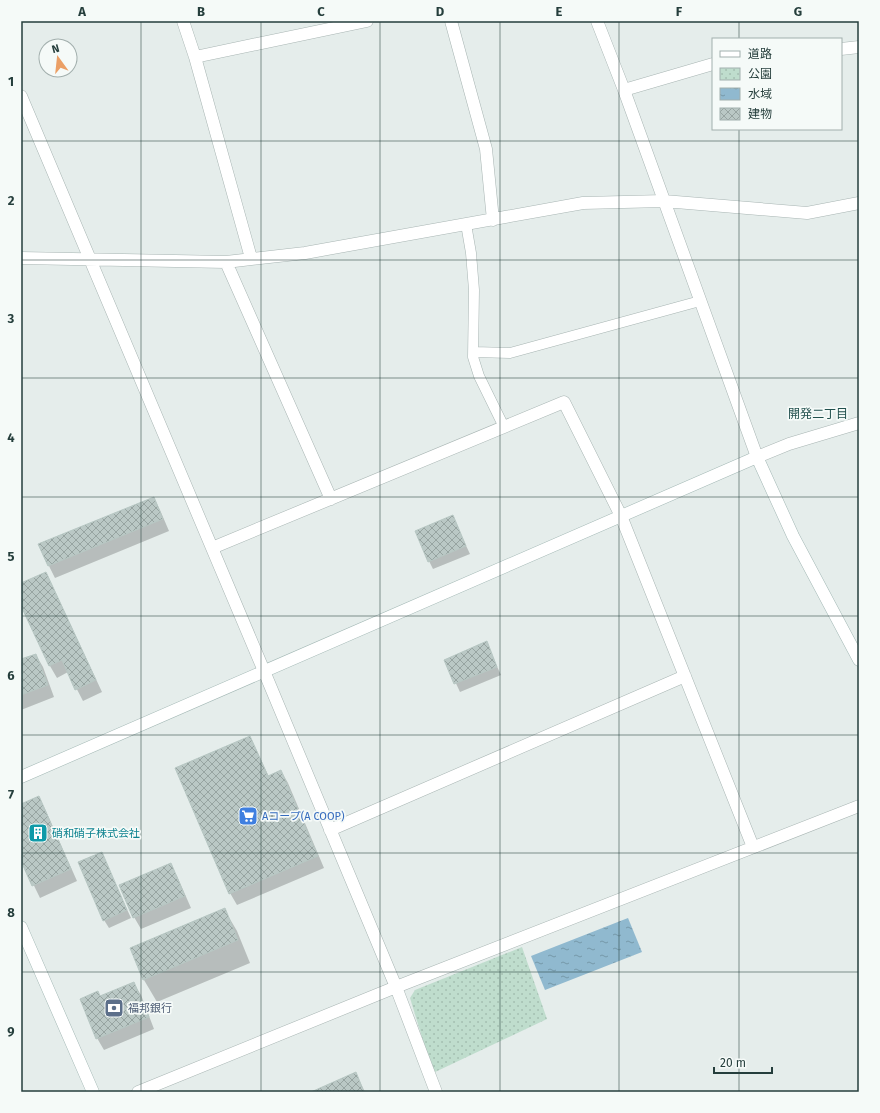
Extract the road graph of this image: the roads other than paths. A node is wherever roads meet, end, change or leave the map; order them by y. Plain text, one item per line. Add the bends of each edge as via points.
1 (183, 21) edge
2 (367, 21) edge
3 (451, 21) edge
4 (597, 21) edge
5 (859, 47) edge
6 (842, 49) edge
7 (195, 57) junction
8 (712, 64) edge
9 (624, 90) junction
10 (21, 96) edge
11 (664, 201) junction
12 (859, 203) edge
13 (493, 220) junction
14 (466, 224) junction
15 (21, 258) edge
16 (251, 258) junction
17 (90, 260) junction
18 (226, 262) junction
19 (700, 301) junction
20 (474, 352) junction
21 (859, 423) edge
22 (504, 427) junction
23 (757, 457) junction
24 (330, 499) junction
25 (620, 516) junction
26 (212, 548) junction
27 (855, 646) edge
28 (859, 660) edge
29 (264, 671) junction
30 (685, 676) junction
31 (21, 777) edge
32 (859, 806) edge
33 (330, 830) junction
34 (753, 847) junction
35 (21, 927) edge
36 (396, 987) junction
37 (94, 1092) edge
38 (138, 1092) edge
39 (436, 1092) edge

1 - 7 street
2 - 7 street
3 - 13 street via 486,149
4 - 9 street
5 - 6 street
7 - 16 street
8 - 9 street
9 - 11 street
10 - 17 street
11 - 12 street via 807,213
11 - 13 street via 583,203
11 - 19 street
13 - 14 street
14 - 16 street via 305,253
14 - 20 lane via 472,253
15 - 17 street
16 - 18 street
17 - 18 street
17 - 26 street
18 - 24 street
19 - 20 lane via 510,353
19 - 23 street
20 - 22 lane via 479,376
21 - 23 street via 789,444
22 - 24 street
22 - 25 street via 564,402
23 - 25 street
23 - 27 street via 793,536
24 - 26 street
25 - 29 street
25 - 30 street
26 - 29 street
27 - 28 street
29 - 31 street
29 - 33 street
30 - 33 street
30 - 34 street
32 - 34 street
33 - 36 street
34 - 36 street
35 - 37 street
36 - 38 street
36 - 39 street

